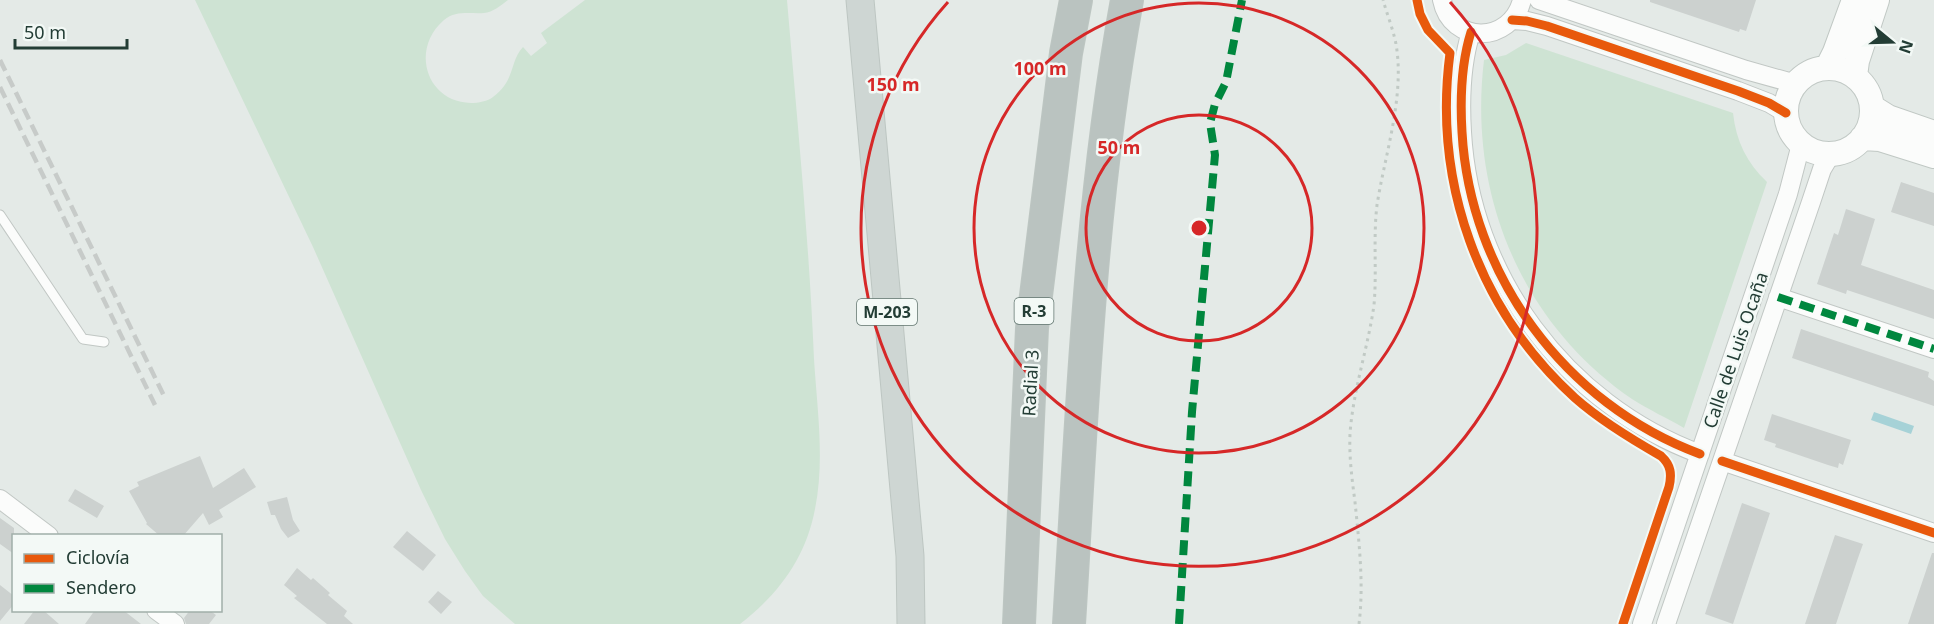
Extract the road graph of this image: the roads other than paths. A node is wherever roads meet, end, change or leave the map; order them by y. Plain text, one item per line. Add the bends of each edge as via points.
1 (860, 0) edge
2 (1076, 0) edge
3 (1127, 0) edge
4 (1442, 0) edge
5 (1522, 0) edge
6 (1539, 0) edge
7 (1854, 0) edge
8 (1877, 0) edge
9 (1512, 20) junction
10 (1471, 32) junction
11 (1827, 68) junction
12 (1855, 76) junction
13 (1796, 84) junction
14 (1872, 107) junction
15 (1786, 113) junction
16 (1934, 133) edge
17 (1862, 138) junction
18 (1801, 144) junction
19 (1832, 154) junction
20 (1934, 156) edge
21 (0, 215) edge
22 (1778, 297) junction
23 (104, 342) dead end
24 (1934, 349) edge
25 (1700, 454) junction
26 (1722, 461) junction
27 (0, 500) edge
28 (1934, 533) edge
29 (45, 534) edge
30 (159, 612) edge
31 (175, 624) edge
32 (911, 624) edge
33 (1019, 624) edge
34 (1069, 624) edge
35 (1642, 624) edge
36 (1666, 624) edge

1 - 32 main road, M-203 via 910,556
2 - 33 highway, Radial 3 / R-3 via 1064,65 1032,328
3 - 34 highway via 1093,250
4 - 10 street via 1454,23
5 - 9 street
6 - 13 street
7 - 11 main road
8 - 12 main road
9 - 10 street via 1497,31
9 - 15 street via 1558,30 1749,95
10 - 25 street via 1462,93 1466,168 1480,228 1504,283 1536,332 1588,388 1640,425
11 - 12 main road
11 - 13 main road via 1810,72
12 - 14 main road via 1867,90
13 - 15 main road via 1790,92
14 - 16 main road via 1888,117
14 - 17 main road
15 - 18 main road
17 - 19 main road via 1848,149
17 - 20 main road via 1880,139
18 - 19 main road
18 - 25 street, Calle de Luis Ocaña via 1788,194
19 - 22 street, Calle de Luis Ocaña via 1822,169
21 - 23 lane via 83,339
22 - 24 street
22 - 26 street, Calle de Luis Ocaña
25 - 35 street, Calle de Luis Ocaña
26 - 28 street
26 - 36 street, Calle de Luis Ocaña
27 - 29 street
30 - 31 street

